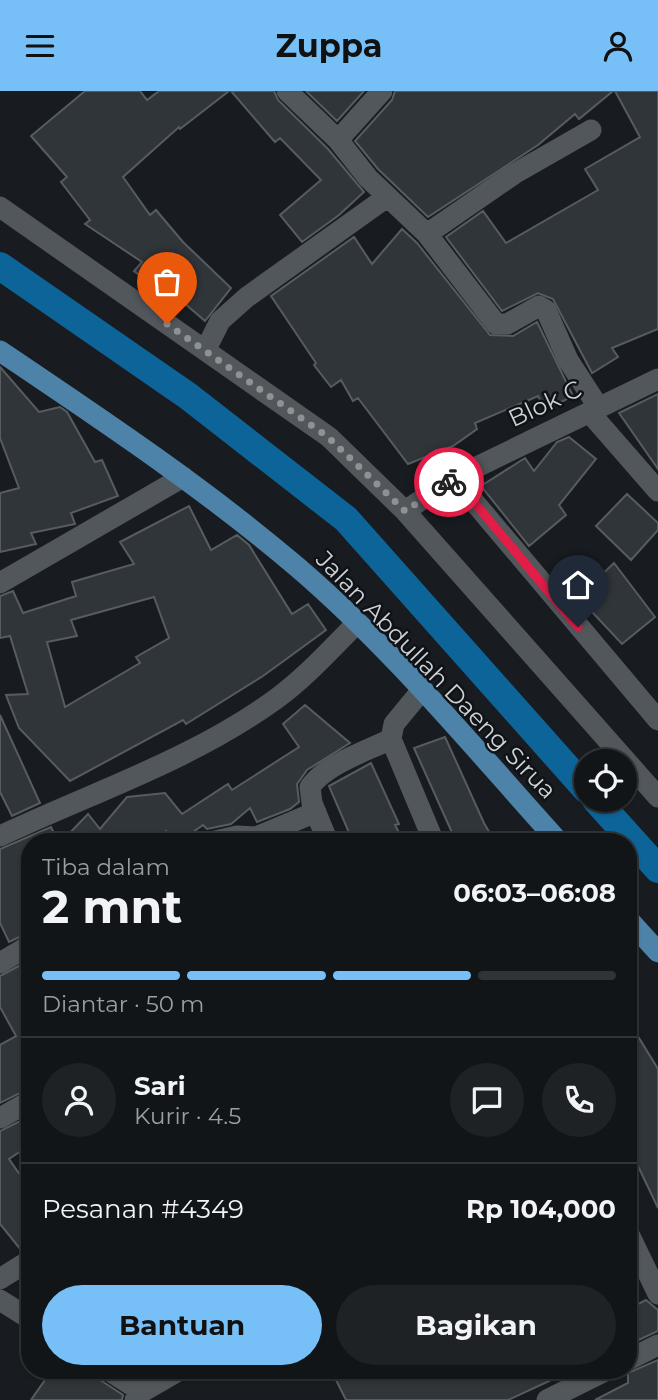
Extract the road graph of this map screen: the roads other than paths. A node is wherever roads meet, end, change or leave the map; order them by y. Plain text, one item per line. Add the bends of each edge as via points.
1 (287, 91) edge
2 (382, 91) edge
3 (591, 130) dead end
4 (338, 140) junction
5 (387, 197) junction
6 (0, 207) edge
7 (427, 234) junction
8 (206, 349) junction
9 (0, 351) edge
10 (658, 379) edge
11 (594, 410) junction
12 (183, 477) junction
13 (454, 478) junction
14 (658, 491) edge
15 (405, 511) junction
16 (0, 583) edge
17 (357, 623) junction
18 (422, 690) junction
19 (658, 720) edge
20 (391, 739) junction
21 (658, 797) edge
22 (316, 812) junction
23 (266, 833) edge
24 (324, 833) edge
25 (430, 833) edge
26 (551, 833) edge
27 (0, 836) edge
28 (637, 929) edge
29 (21, 950) edge
30 (658, 952) edge
31 (0, 963) edge
32 (21, 1106) edge
33 (0, 1118) edge
34 (637, 1251) edge
35 (21, 1265) edge
36 (0, 1279) edge
37 (658, 1294) edge
38 (0, 1300) edge
39 (21, 1313) edge
40 (658, 1345) edge
41 (637, 1356) edge
42 (119, 1379) edge
43 (166, 1379) edge
44 (589, 1379) edge
45 (139, 1396) edge
46 (547, 1400) edge

1 - 4 street
2 - 4 street
3 - 7 street via 514,174
4 - 5 street
5 - 7 street
5 - 8 street via 247,297 220,321
6 - 8 street
7 - 11 street via 496,324 507,324 539,306 546,310
8 - 15 street via 328,437
9 - 12 main road, Jalan Abdullah Daeng Sirua
10 - 11 street, Blok C
11 - 13 street, Blok C
11 - 14 street
12 - 16 street
12 - 17 main road, Jalan Abdullah Daeng Sirua via 297,567
13 - 15 street, Blok C
13 - 19 street
15 - 21 street
17 - 18 main road, Jalan Abdullah Daeng Sirua
17 - 27 street via 276,699 210,739 162,766
18 - 20 street via 394,724
18 - 26 main road, Jalan Abdullah Daeng Sirua
20 - 22 street via 316,778 310,792
20 - 25 street
22 - 23 street
22 - 24 street
28 - 30 main road
29 - 31 street
32 - 33 street
34 - 37 street
35 - 36 street
38 - 39 street
40 - 41 street
42 - 45 street
43 - 45 street
44 - 46 street

